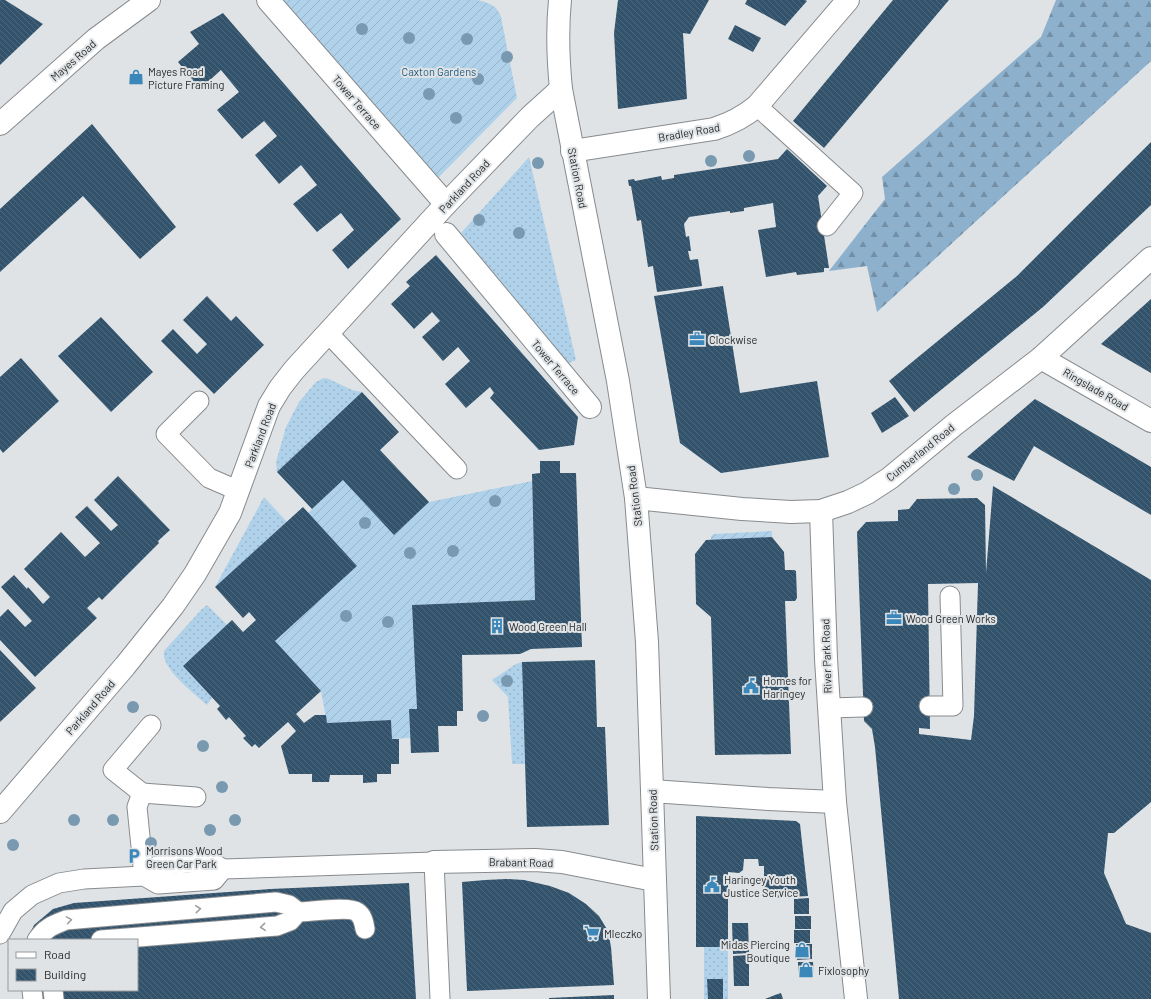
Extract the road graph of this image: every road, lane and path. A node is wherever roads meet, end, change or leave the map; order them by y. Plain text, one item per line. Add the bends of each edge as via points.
1 (149, 0) edge
2 (268, 0) edge
3 (560, 0) edge
4 (848, 0) edge
5 (560, 88) junction
6 (757, 106) junction
7 (0, 124) edge
8 (572, 151) junction
9 (446, 204) junction
10 (827, 226) dead end
11 (446, 234) dead end
12 (1151, 258) edge
13 (328, 333) junction
14 (1041, 358) junction
15 (199, 401) dead end
16 (590, 407) dead end
17 (1151, 421) edge
18 (457, 469) dead end
19 (239, 491) junction
20 (636, 498) junction
21 (821, 511) junction
22 (950, 596) dead end
23 (929, 706) dead end
24 (863, 707) dead end
25 (829, 708) junction
26 (151, 725) dead end
27 (652, 791) junction
28 (142, 793) junction
29 (196, 797) dead end
30 (835, 802) junction
31 (0, 812) edge
32 (434, 862) junction
33 (144, 876) junction
34 (654, 880) junction
35 (298, 912) junction
36 (365, 929) dead end
37 (0, 934) edge
38 (38, 939) edge
39 (114, 939) edge
40 (440, 999) edge
41 (659, 999) edge
42 (856, 999) edge

1 - 7 street, Mayes Road via 96,40
2 - 9 street, Tower Terrace
3 - 5 street, Station Road via 557,23
4 - 6 street, Bradley Road
5 - 8 street, Station Road
5 - 9 street, Parkland Road
6 - 8 street, Bradley Road via 747,115 714,129
6 - 10 lane via 859,193
8 - 20 street, Station Road via 616,373
9 - 13 street, Parkland Road
11 - 16 street, Tower Terrace
12 - 14 street, Cumberland Road
13 - 18 lane
13 - 19 street, Parkland Road via 280,388 269,406
14 - 17 street, Ringslade Road
14 - 21 street, Cumberland Road via 954,424 890,478 867,493
15 - 19 lane via 166,434 208,478
19 - 31 street, Parkland Road via 219,534 173,606
20 - 21 street, Cumberland Road via 775,511
20 - 27 street, Station Road via 647,642
21 - 25 street, River Park Road
22 - 23 lane via 953,706
24 - 25 lane
25 - 30 street, River Park Road
26 - 28 lane via 113,770
27 - 30 street
27 - 34 street, Station Road
28 - 29 lane
28 - 33 lane via 137,807
30 - 42 street, River Park Road
32 - 33 lane, Brabant Road via 223,869 214,880 158,884
32 - 34 street, Brabant Road via 562,862
32 - 40 lane
33 - 37 lane via 59,883 32,895 13,911
34 - 41 street, Station Road
35 - 36 lane via 347,909 357,912 364,922
38 -> 35 lane via 52,925 66,920 276,902 289,905
35 -> 39 lane via 290,921 277,926

